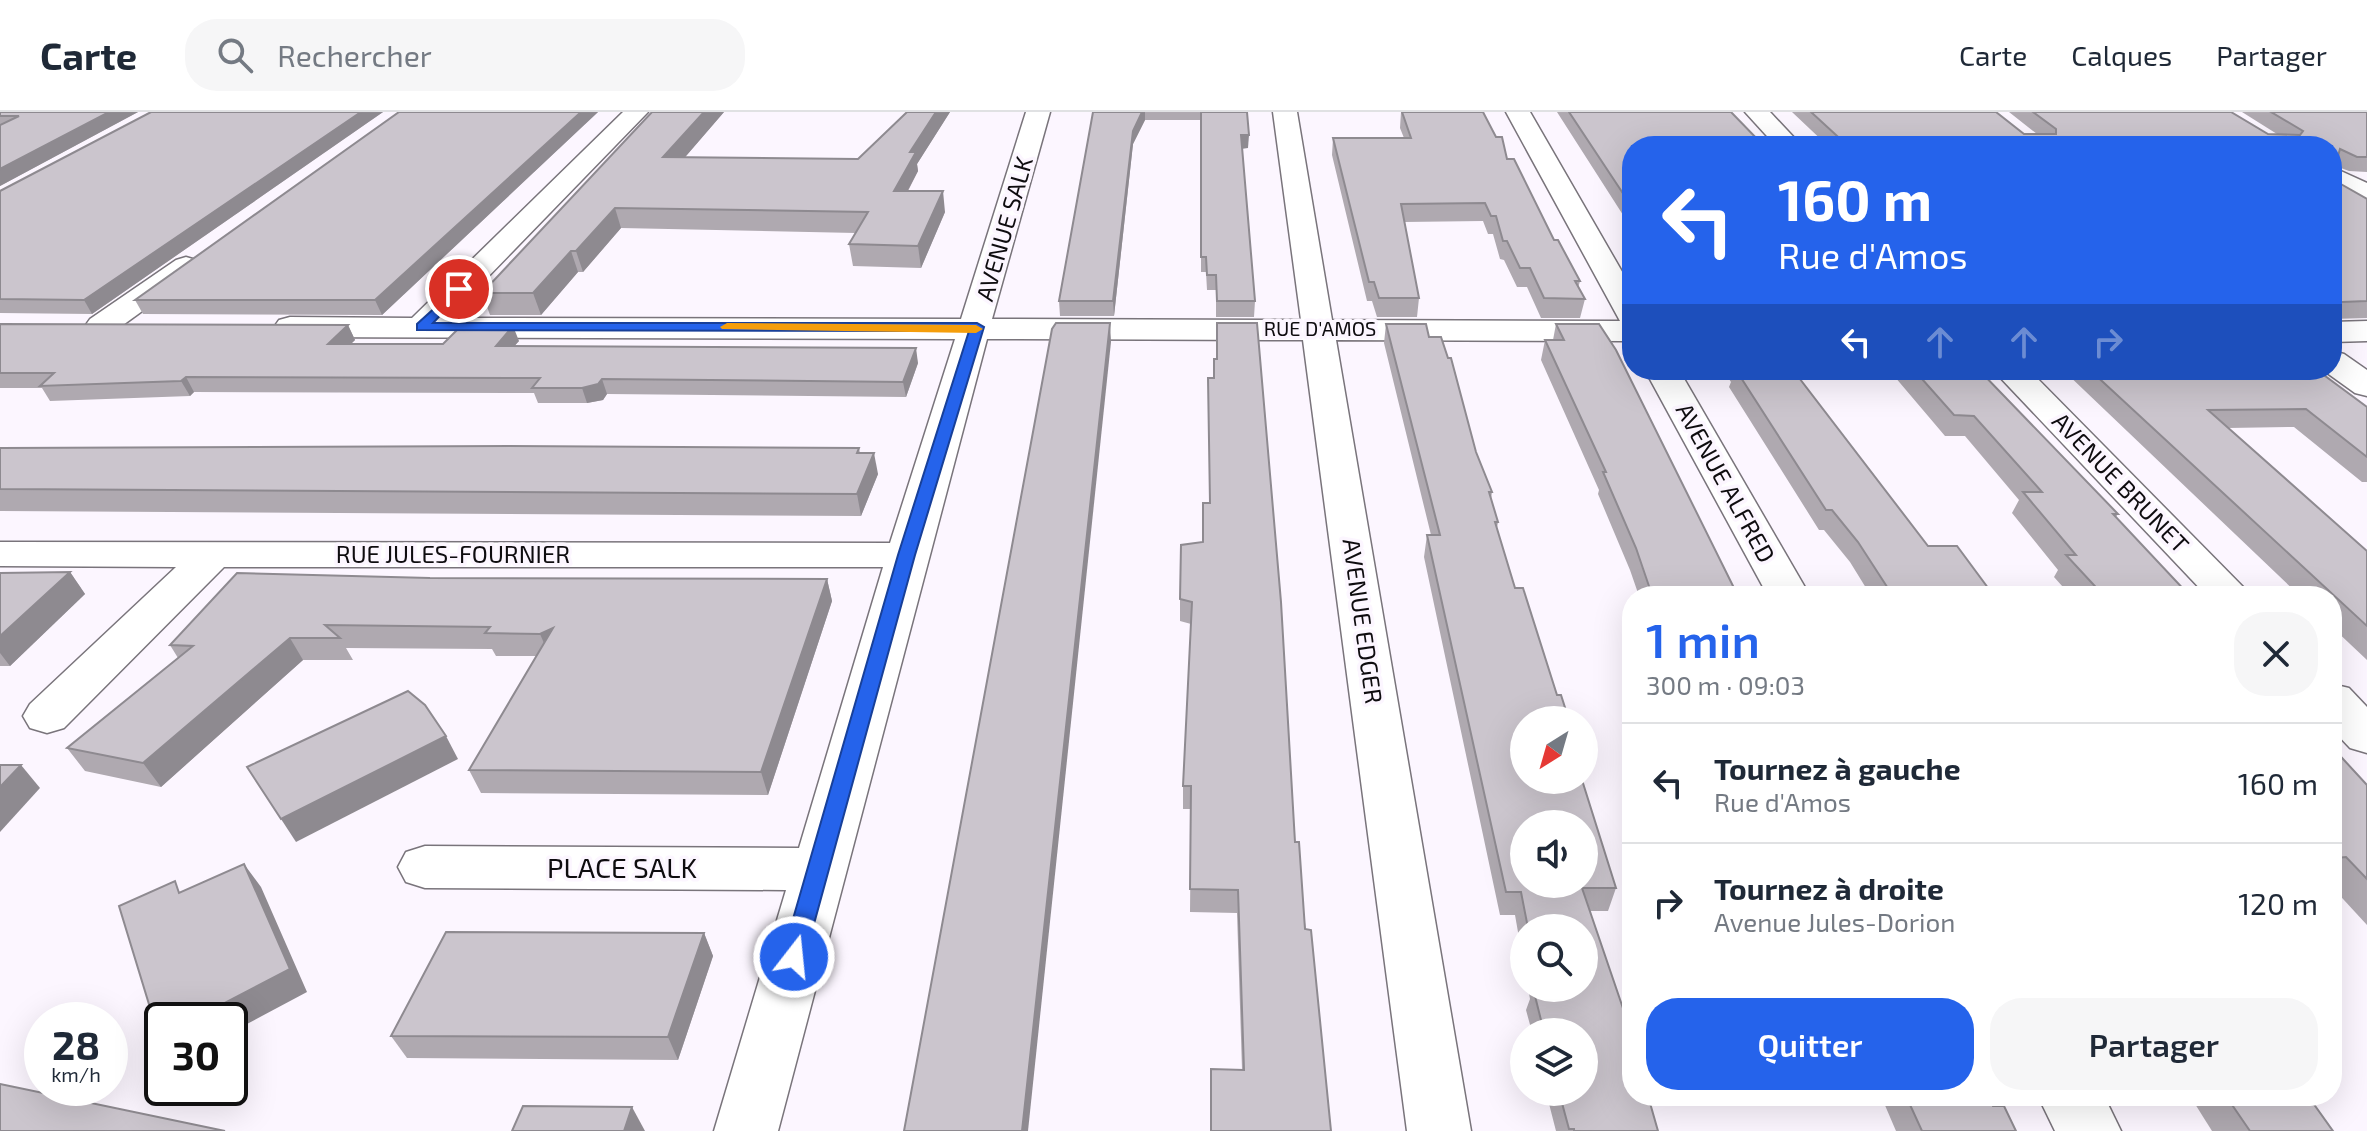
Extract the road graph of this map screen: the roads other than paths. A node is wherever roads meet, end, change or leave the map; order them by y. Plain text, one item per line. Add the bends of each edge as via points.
1 (636, 112) edge
2 (1038, 112) edge
3 (1285, 112) edge
4 (1518, 112) edge
5 (1757, 112) edge
6 (1780, 136) edge
7 (2342, 180) edge
8 (2367, 194) edge
9 (202, 254) edge
10 (1622, 298) edge
11 (147, 326) edge
12 (254, 326) edge
13 (421, 327) junction
14 (977, 327) junction
15 (1319, 329) junction
16 (1622, 331) edge
17 (2367, 331) edge
18 (2342, 332) edge
19 (2342, 368) edge
20 (1668, 380) edge
21 (2020, 380) edge
22 (2367, 386) edge
23 (0, 554) edge
24 (212, 555) junction
25 (907, 555) junction
26 (1783, 586) edge
27 (2221, 586) edge
28 (2342, 710) edge
29 (47, 716) dead end
30 (2367, 736) edge
31 (425, 867) dead end
32 (818, 869) junction
33 (2075, 1106) edge
34 (746, 1131) edge
35 (1439, 1131) edge
36 (2089, 1131) edge

1 - 13 street
2 - 14 street, AVENUE SALK
3 - 15 street, AVENUE EDGER
4 - 10 street
5 - 6 street
7 - 8 street
9 - 11 street via 86,326
12 - 13 street, RUE D'AMOS
13 - 14 street, RUE D'AMOS
14 - 15 street, RUE D'AMOS
14 - 25 street, AVENUE SALK
15 - 16 street, RUE D'AMOS
15 - 35 street, AVENUE EDGER
17 - 18 street
19 - 22 street
20 - 26 street, AVENUE ALFRED
21 - 27 street, AVENUE BRUNET
23 - 24 street, RUE JULES-FOURNIER
24 - 25 street, RUE JULES-FOURNIER
24 - 29 street
25 - 32 street, AVENUE SALK
28 - 30 street
31 - 32 street, PLACE SALK
32 - 34 street, AVENUE SALK
33 - 36 street

